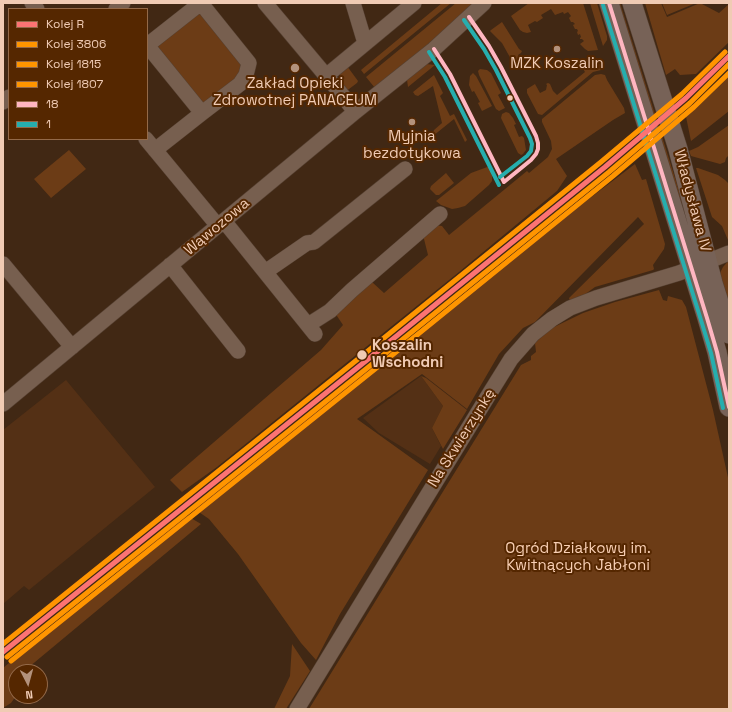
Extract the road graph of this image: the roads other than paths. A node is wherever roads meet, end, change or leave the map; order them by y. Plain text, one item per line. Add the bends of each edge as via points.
1 (265, 3) edge
2 (353, 3) edge
3 (414, 3) edge
4 (484, 3) edge
5 (609, 3) edge
6 (632, 3) edge
7 (365, 43) junction
8 (326, 76) junction
9 (356, 112) junction
10 (202, 113) junction
11 (151, 145) edge
12 (405, 169) dead end
13 (440, 214) dead end
14 (221, 224) junction
15 (729, 253) edge
16 (3, 264) edge
17 (170, 265) junction
18 (700, 265) junction
19 (265, 272) junction
20 (729, 334) edge
21 (72, 347) junction
22 (238, 351) dead end
23 (3, 404) edge
24 (729, 406) edge
25 (298, 709) edge

1 - 8 street
2 - 7 street
3 - 7 street
4 - 9 street, Wąwozowa via 434,49
5 - 18 main road, Władysława IV via 659,164
6 - 18 main road, Władysława IV via 678,149
7 - 8 street
8 - 9 street
9 - 14 street, Wąwozowa
10 - 10 street via 240,84 249,63 204,7 197,6 150,43 150,49
10 - 11 street
11 - 14 street
12 - 19 street via 314,242 307,243
13 - 19 street via 352,290 311,330
14 - 17 street, Wąwozowa
14 - 19 street
15 - 18 street, Władysława IV
16 - 21 street
17 - 21 street, Wąwozowa
17 - 22 street
18 - 20 main road, Władysława IV
18 - 24 main road, Władysława IV via 704,306
18 - 25 street, Na Skwierzynkę via 570,308 533,334 511,359
21 - 23 street, Wąwozowa

